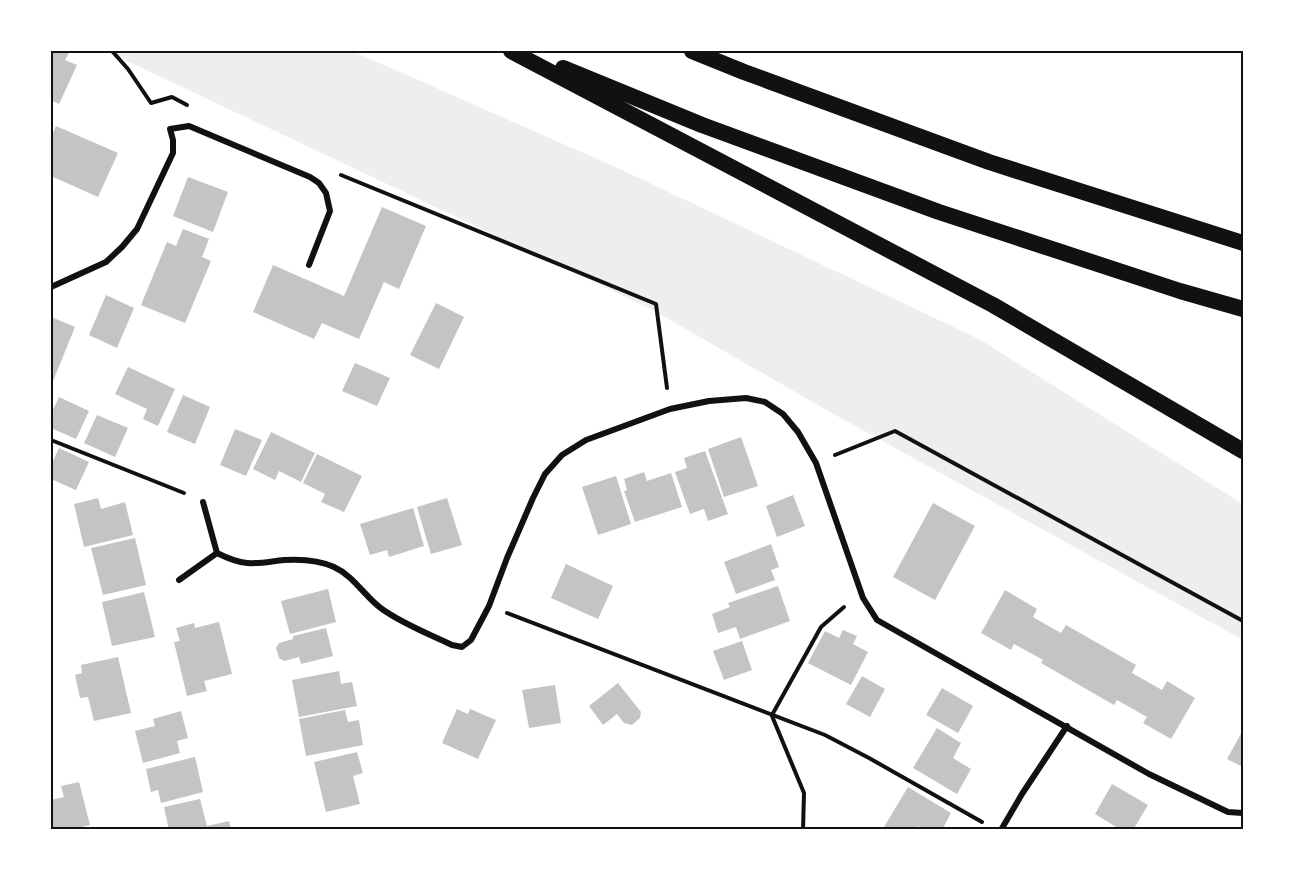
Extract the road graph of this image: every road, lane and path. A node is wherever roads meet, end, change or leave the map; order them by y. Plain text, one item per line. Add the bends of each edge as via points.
1 (112, 51) edge
2 (511, 51) edge
3 (522, 51) edge
4 (692, 51) edge
5 (191, 106) dead end
6 (340, 175) dead end
7 (1243, 243) edge
8 (309, 265) dead end
9 (51, 287) edge
10 (1243, 309) edge
11 (670, 409) junction
12 (51, 440) edge
13 (1243, 451) edge
14 (816, 463) junction
15 (203, 502) joint
16 (217, 553) junction
17 (179, 580) dead end
18 (863, 598) junction
19 (489, 606) junction
20 (1243, 621) edge
21 (772, 715) junction
22 (1067, 726) junction
23 (1243, 813) edge
24 (986, 824) dead end
25 (803, 830) edge
26 (1001, 830) edge

1 - 5 path via 151,103 172,98
2 - 13 highway via 993,305
3 - 10 highway via 702,125 939,212
4 - 7 highway via 989,162
6 - 11 path via 656,304
8 - 9 street via 330,211 319,183 189,126 170,129 173,153 137,229 122,247 106,262
11 - 14 street via 746,398 765,402 783,414
11 - 19 street via 586,440 562,455 545,474 533,498
12 - 15 path
14 - 18 street
14 - 20 path via 895,431
15 - 16 street
16 - 17 street
16 - 19 street via 248,563 303,560 334,567 393,617 462,647 471,640
18 - 21 path via 844,607 821,627
18 - 22 street via 877,620
19 - 21 path
21 - 24 path via 825,735
21 - 25 path via 804,793
22 - 23 street via 1149,774 1228,812
22 - 26 street

